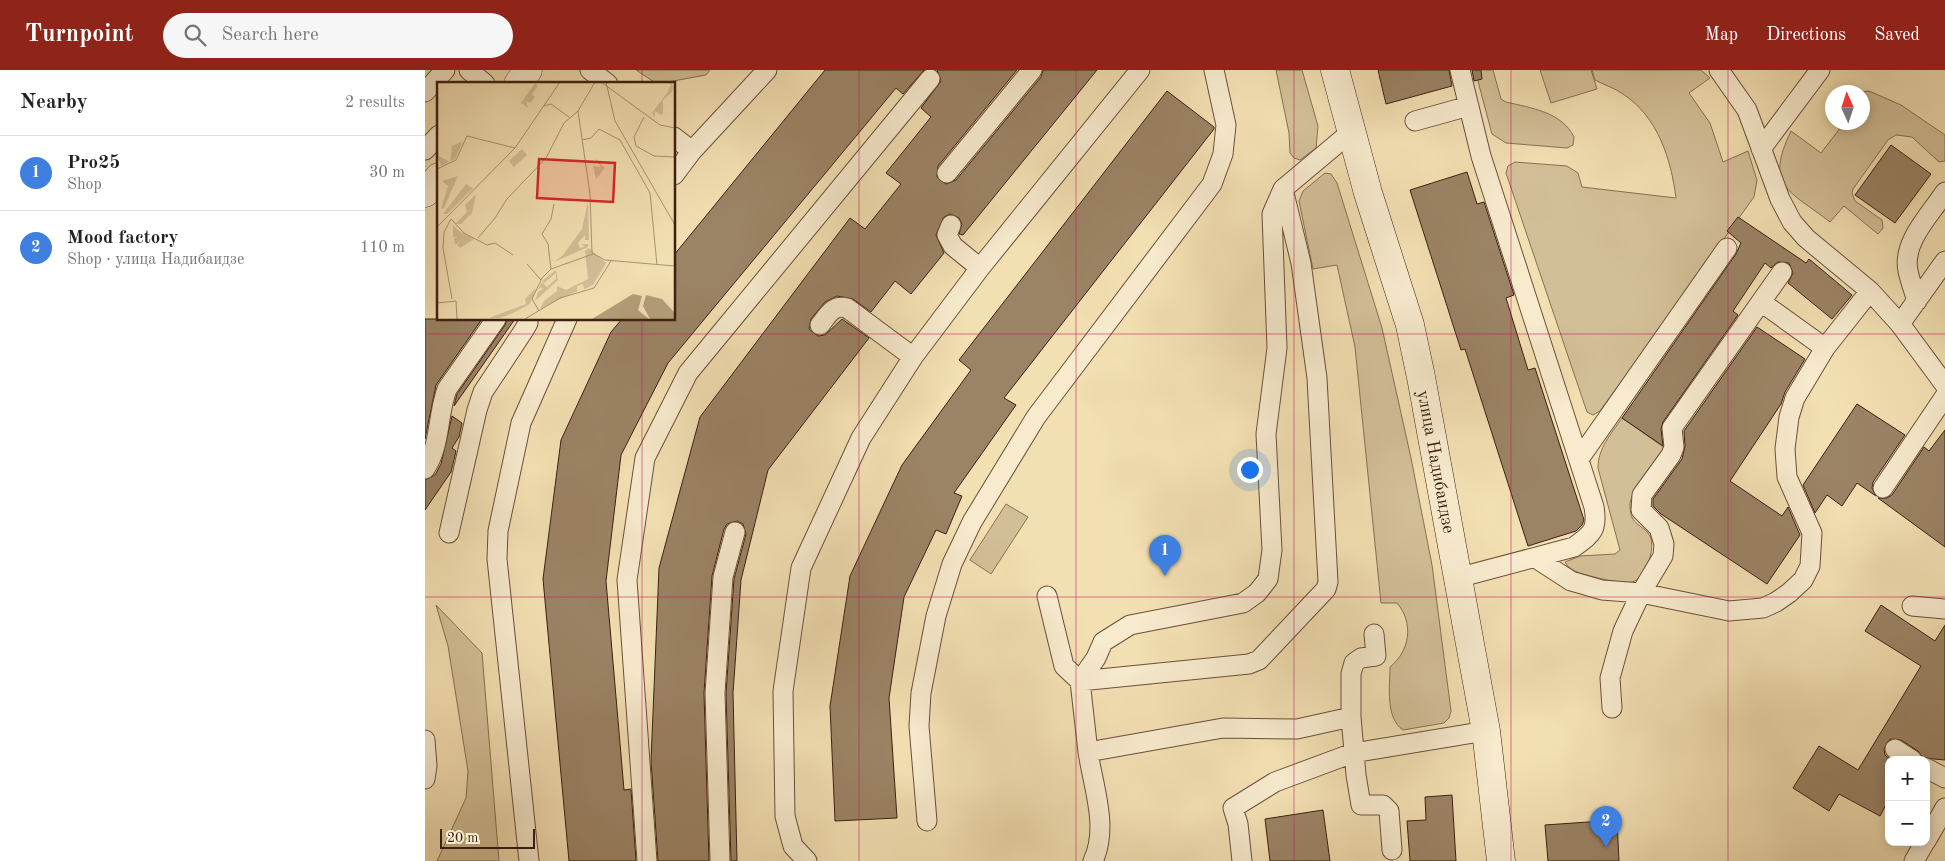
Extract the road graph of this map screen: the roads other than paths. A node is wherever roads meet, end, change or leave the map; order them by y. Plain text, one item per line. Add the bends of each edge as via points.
1 (445, 70) edge
2 (469, 70) edge
3 (528, 70) edge
4 (590, 70) edge
5 (767, 70) edge
6 (1031, 70) edge
7 (1139, 70) edge
8 (1214, 70) edge
9 (1335, 70) edge
10 (1460, 70) edge
11 (1719, 70) edge
12 (1820, 70) edge
13 (930, 73) edge
14 (483, 82) edge
15 (520, 82) edge
16 (605, 82) edge
17 (425, 92) edge
18 (1469, 106) junction
19 (1415, 121) dead end
20 (1351, 132) junction
21 (437, 136) edge
22 (675, 137) edge
23 (1761, 149) junction
24 (425, 150) edge
25 (692, 151) junction
26 (947, 173) dead end
27 (675, 174) edge
28 (437, 179) edge
29 (1283, 189) junction
30 (1945, 192) edge
31 (425, 193) edge
32 (951, 225) dead end
33 (1727, 248) dead end
34 (1945, 261) edge
35 (980, 268) junction
36 (1782, 272) dead end
37 (1870, 291) junction
38 (1917, 301) junction
39 (1761, 302) junction
40 (496, 320) edge
41 (527, 320) edge
42 (567, 320) edge
43 (1900, 324) junction
44 (820, 326) dead end
45 (1825, 348) junction
46 (913, 357) junction
47 (1945, 385) edge
48 (1945, 396) edge
49 (1579, 459) junction
50 (425, 469) edge
51 (1883, 488) dead end
52 (735, 532) dead end
53 (449, 533) dead end
54 (1537, 559) junction
55 (1457, 578) junction
56 (1641, 593) junction
57 (1047, 596) dead end
58 (1912, 606) dead end
59 (1945, 609) edge
60 (1374, 634) dead end
61 (1080, 681) junction
62 (1612, 708) dead end
63 (1351, 717) junction
64 (1486, 731) junction
65 (425, 740) edge
66 (1895, 749) dead end
67 (1088, 752) junction
68 (1353, 753) junction
69 (1906, 756) edge
70 (1930, 770) edge
71 (1945, 778) edge
72 (425, 780) edge
73 (1945, 808) edge
74 (927, 821) dead end
75 (1930, 834) edge
76 (1923, 846) edge
77 (1392, 850) dead end
78 (789, 854) edge
79 (529, 861) edge
80 (647, 861) edge
81 (720, 861) edge
82 (807, 861) edge
83 (1093, 861) edge
84 (1242, 861) edge
85 (1501, 861) edge
86 (1914, 861) edge

1 - 17 lane
2 - 14 lane
3 - 15 main road
4 - 16 lane
5 - 25 lane
6 - 26 lane
7 - 35 lane
8 - 74 lane via 1226,125 1223,154 1213,184 1036,417 972,522 952,564 936,616 921,693 919,726
9 - 20 main road, улица Надибаидзе
10 - 18 lane
11 - 23 lane via 1747,110
12 - 23 lane
13 - 80 lane via 688,373 645,458 628,567 627,597
18 - 19 lane
18 - 49 lane via 1484,165
20 - 29 lane
20 - 55 main road, улица Надибаидзе via 1410,325
21 - 24 lane
22 - 25 lane
23 - 37 lane via 1792,222 1806,238
25 - 27 lane
28 - 31 main road
29 - 61 lane via 1271,220 1277,348 1267,434 1272,550 1268,579 1243,603 1130,625 1103,642
29 - 61 lane via 1301,263 1317,378 1326,589 1259,660 1249,664
30 - 38 lane via 1913,238 1907,253
32 - 35 lane via 947,235 953,246
33 - 49 lane
34 - 38 lane
35 - 46 lane
36 - 39 lane
37 - 43 lane
37 - 45 lane
38 - 43 lane
39 - 45 lane
39 - 56 lane via 1672,428 1674,448 1671,455 1642,495 1641,510 1659,528 1664,544 1663,556
40 - 50 lane via 447,389 436,446
41 - 53 lane via 524,330 483,392 457,474
42 - 79 lane via 521,424 498,531 497,559
43 - 47 lane
44 - 46 lane via 833,308 847,308
45 - 56 lane via 1795,398 1785,449 1787,477 1813,533 1810,566 1803,580 1776,602 1746,611 1729,611
46 - 78 lane via 861,438 801,568 783,691 785,816
48 - 51 lane
49 - 54 lane via 1596,522 1590,536 1574,547
52 - 81 lane via 723,577 715,693
54 - 55 lane
54 - 56 lane via 1571,581 1602,590
55 - 64 main road, улица Надибаидзе
56 - 62 lane via 1623,631 1610,678
57 - 61 lane via 1064,666
58 - 59 lane
60 - 63 lane via 1376,656 1361,658 1354,663
61 - 67 lane
63 - 67 lane via 1297,729 1223,728
63 - 68 lane
64 - 68 lane
64 - 85 main road, улица Надибаидзе
65 - 72 lane
66 - 69 lane
67 - 83 lane via 1101,831
68 - 77 lane via 1361,805 1383,805 1389,811
68 - 84 lane via 1275,782 1233,808
70 - 71 lane
73 - 75 lane
76 - 86 lane
78 - 82 lane

